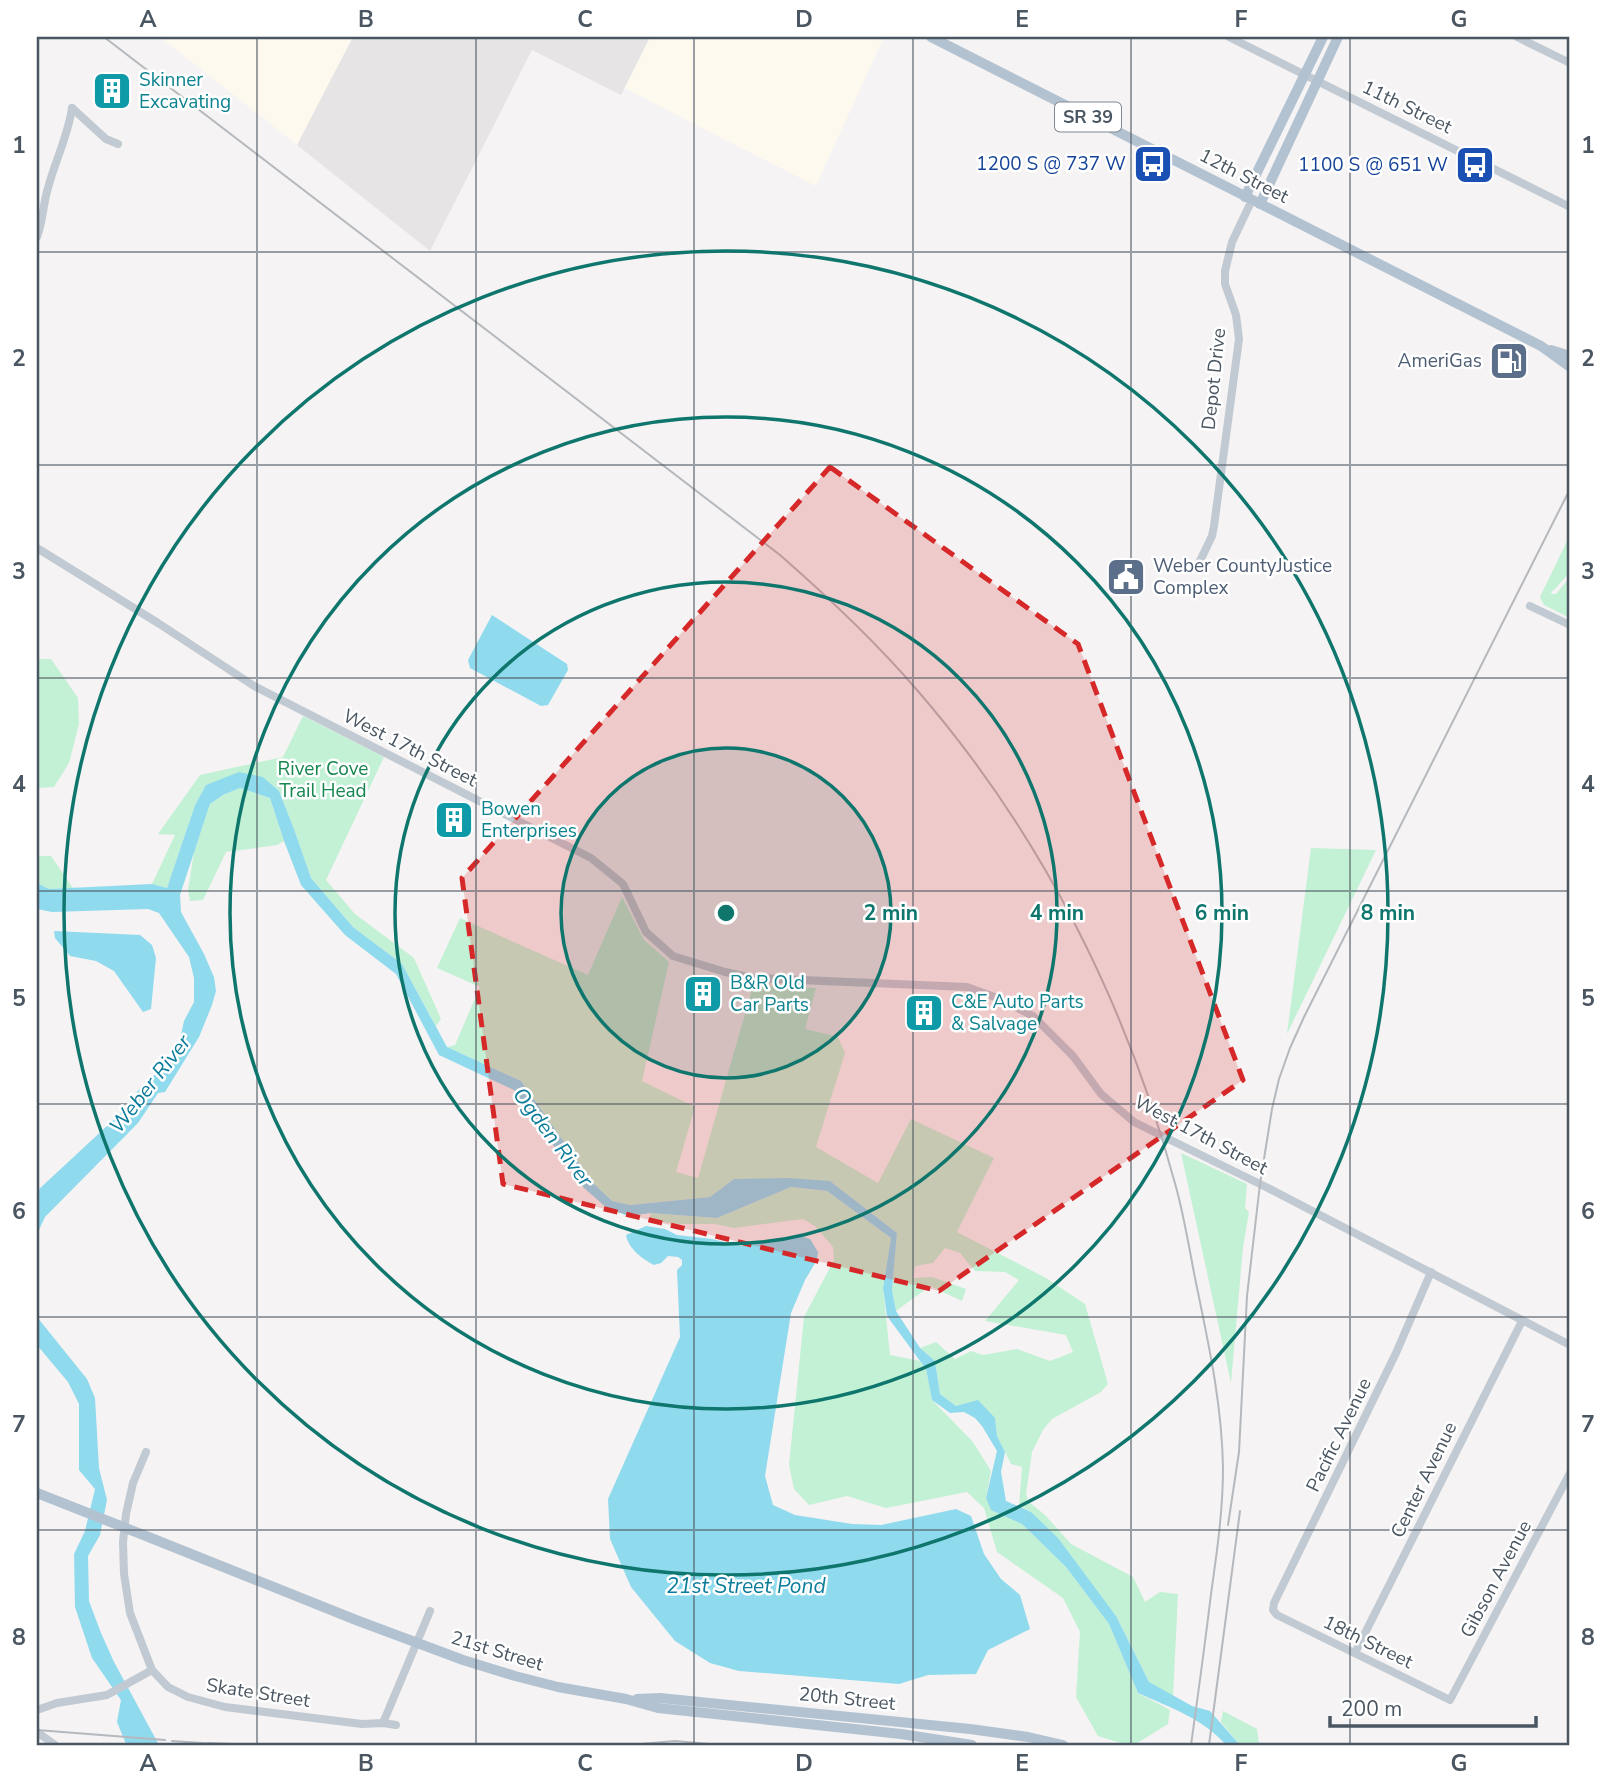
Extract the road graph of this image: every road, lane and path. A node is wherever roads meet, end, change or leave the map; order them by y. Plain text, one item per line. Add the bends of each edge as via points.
1 (931, 37) edge
2 (1229, 37) edge
3 (1323, 37) edge
4 (1338, 37) edge
5 (1517, 37) edge
6 (1570, 64) edge
7 (1305, 75) junction
8 (1318, 80) junction
9 (88, 123) junction
10 (70, 124) junction
11 (118, 144) dead end
12 (1252, 200) junction
13 (1570, 206) edge
14 (37, 237) edge
15 (1541, 346) junction
16 (1570, 356) edge
17 (1570, 366) edge
18 (37, 548) edge
19 (1198, 565) dead end
20 (1530, 606) dead end
21 (1570, 625) edge
22 (1431, 1272) junction
23 (1522, 1321) junction
24 (1570, 1345) edge
25 (146, 1452) dead end
26 (1570, 1473) edge
27 (37, 1493) edge
28 (1273, 1610) joint
29 (430, 1611) dead end
30 (417, 1643) junction
31 (1355, 1653) junction
32 (152, 1670) junction
33 (626, 1699) junction
34 (1450, 1700) joint
35 (37, 1710) edge
36 (383, 1723) junction
37 (396, 1725) dead end
38 (37, 1732) edge
39 (55, 1745) edge
40 (972, 1745) edge
41 (1063, 1745) edge

1 - 12 main road, 12th Street / SR 39
2 - 7 street, 11th Street
3 - 7 main road, Depot Drive
4 - 8 main road, Depot Drive
5 - 6 street
7 - 8 street, 11th Street
7 - 12 main road, Depot Drive
8 - 12 main road, Depot Drive
8 - 13 street, 11th Street
9 - 10 street
9 - 10 street via 72,108
9 - 11 street
10 - 14 street via 47,188
12 - 15 main road, 12th Street / SR 39
12 - 19 street, Depot Drive via 1232,242 1225,271 1239,339 1214,526
15 - 16 main road, 12th Street / SR 39
15 - 17 main road, 12th Street / SR 39
18 - 22 street, West 17th Street via 254,686 591,858 623,884 646,932 673,956 753,978 967,987 1000,999 1033,1016 1073,1056 1101,1094 1134,1122
20 - 21 street
22 - 23 street, West 17th Street
22 - 28 street, Pacific Avenue
23 - 24 street, West 17th Street
23 - 31 street, Center Avenue
25 - 32 street, Skate Street via 133,1483 123,1542 130,1613
26 - 34 street, Gibson Avenue
27 - 30 main road, 21st Street, bridge
28 - 31 street, 18th Street
29 - 30 street
30 - 33 main road, 21st Street via 515,1676
30 - 36 street
31 - 34 street, 18th Street
32 - 35 street via 107,1695
32 - 36 street, Skate Street via 178,1692 225,1707
33 - 40 main road, 21st Street via 658,1708
33 - 41 main road, 20th Street via 660,1698 958,1728
36 - 37 street, Skate Street
38 - 39 street

